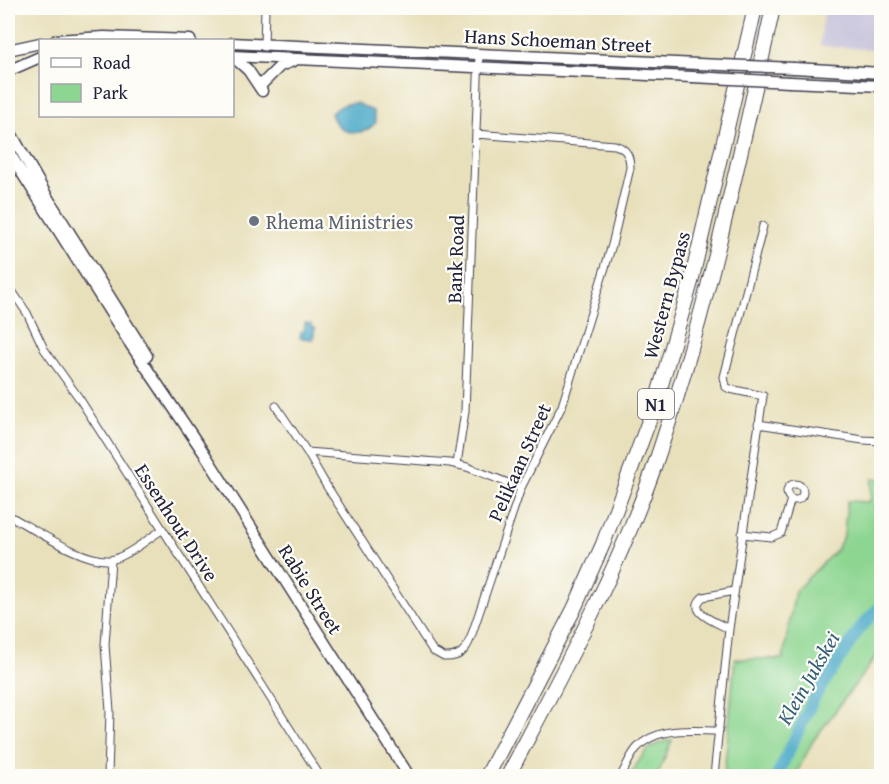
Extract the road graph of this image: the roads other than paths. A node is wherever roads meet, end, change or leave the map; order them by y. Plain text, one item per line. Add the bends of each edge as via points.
1 (265, 8) edge
2 (755, 8) edge
3 (773, 8) edge
4 (72, 39) edge
5 (161, 39) edge
6 (39, 43) edge
7 (234, 43) edge
8 (264, 44) junction
9 (10, 49) edge
10 (479, 54) junction
11 (39, 56) edge
12 (39, 56) edge
13 (234, 56) edge
14 (264, 57) junction
15 (234, 58) edge
16 (302, 59) junction
17 (8, 64) edge
18 (479, 68) junction
19 (8, 71) edge
20 (882, 73) edge
21 (882, 86) edge
22 (9, 130) edge
23 (476, 134) junction
24 (8, 151) edge
25 (763, 226) dead end
26 (8, 285) edge
27 (276, 406) dead end
28 (183, 419) junction
29 (758, 424) junction
30 (882, 441) edge
31 (307, 452) junction
32 (457, 464) junction
33 (521, 488) junction
34 (791, 500) dead end
35 (8, 515) edge
36 (162, 530) junction
37 (742, 534) junction
38 (111, 560) junction
39 (734, 591) junction
40 (729, 629) junction
41 (718, 731) junction
42 (108, 777) edge
43 (320, 777) edge
44 (409, 777) edge
45 (487, 777) edge
46 (508, 777) edge
47 (621, 777) edge
48 (714, 777) edge

1 - 8 street
2 - 45 highway, Western Bypass / N1 via 694,272 656,402 584,587
3 - 46 highway, Western Bypass / N1 via 710,285 652,473 589,623
4 - 5 main road
6 - 9 main road
7 - 8 main road, Hans Schoeman Street
8 - 10 main road, Hans Schoeman Street
8 - 14 street
10 - 18 street, Bank Road
10 - 20 main road, Hans Schoeman Street, bridge
11 - 17 main road
12 - 19 main road
13 - 14 main road, Hans Schoeman Street
14 - 16 main road, Hans Schoeman Street
15 - 16 main road via 262,87 280,66
16 - 18 main road, Hans Schoeman Street
18 - 21 main road, Hans Schoeman Street, bridge
18 - 23 street, Bank Road
22 - 28 main road, Rabie Street
23 - 32 street, Bank Road via 465,411
23 - 33 street, Pelikaan Street via 608,144 623,149 630,162 615,234 565,398
24 - 28 main road, Rabie Street via 129,342
25 - 29 street via 724,377 730,389 763,396
26 - 36 street, Essenhout Drive via 47,354
27 - 31 street, Pelikaan Street
28 - 44 main road, Rabie Street
29 - 30 street
29 - 37 street
31 - 32 street
31 - 33 street, Pelikaan Street via 425,640 444,657 460,654 468,645
32 - 33 street
34 - 37 street via 781,533 772,537
35 - 38 street via 84,557
36 - 38 street
36 - 43 street, Essenhout Drive
37 - 39 street
38 - 42 street via 105,645 110,711
39 - 40 street
39 - 40 street via 703,597 698,607 703,616
40 - 41 street
41 - 47 street via 671,732 652,737 638,747
41 - 48 street

